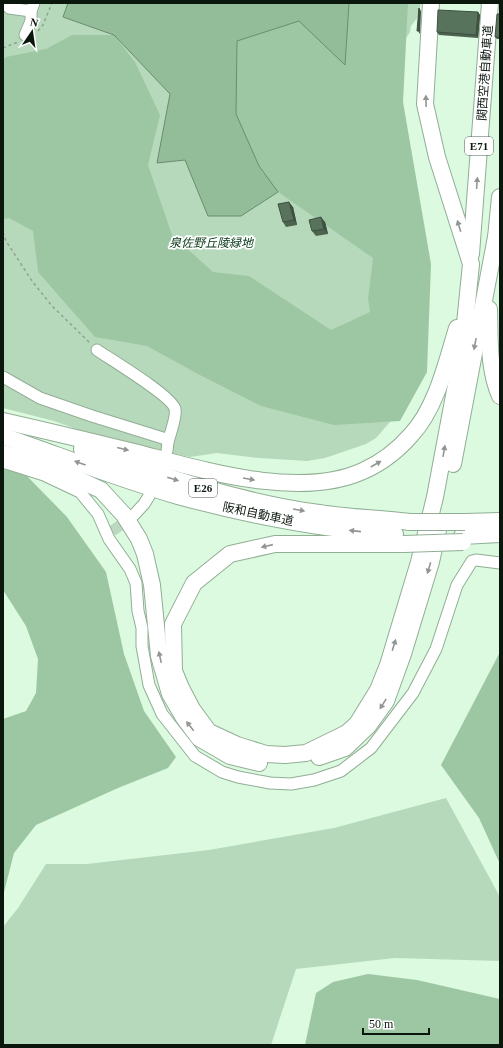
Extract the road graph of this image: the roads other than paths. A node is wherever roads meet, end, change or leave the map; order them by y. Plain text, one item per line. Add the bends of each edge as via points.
1 (6, 3) edge
2 (431, 3) edge
3 (490, 3) edge
4 (32, 7) edge
5 (26, 34) dead end
6 (500, 198) edge
7 (496, 237) junction
8 (471, 264) junction
9 (470, 280) junction
10 (97, 350) road end
11 (3, 378) edge
12 (500, 396) edge
13 (3, 422) edge
14 (3, 436) edge
15 (3, 453) edge
16 (3, 462) edge
17 (149, 496) dead end
18 (131, 518) tunnel mouth
19 (500, 520) edge
20 (407, 533) junction
21 (463, 533) junction
22 (500, 534) edge
23 (500, 538) edge
24 (500, 563) edge

1 - 4 street via 9,8
8 -> 2 highway via 437,157 425,104
8 -> 3 highway, 関西空港自動車道 / E71
4 - 5 street via 31,21
6 - 7 highway
7 - 12 highway via 489,307 490,360
7 -> 15 highway via 431,562 386,701 368,726 345,748 295,763 269,765 230,756 200,738 170,694 159,656 152,585 145,554 124,515 101,490 56,469
8 - 9 highway, 関西空港自動車道
13 -> 9 highway via 256,480 303,483 344,477 362,471 396,450 421,421 445,370
20 -> 9 highway via 275,544 230,554 194,583 173,624 174,671 192,709 209,732 237,745 266,754 306,753 347,733 357,724 378,690 419,562 435,497 462,352
10 - 11 street via 173,404 176,409 167,446 166,439 40,398
13 -> 20 highway, 阪和自動車道 / E26 via 179,481 247,499
20 -> 14 highway, 阪和自動車道 / E26 via 314,526 211,504 144,485
16 - 24 street via 44,475 80,492 110,532 136,583 142,646 149,684 162,714 195,756 222,772 270,784 314,780 340,771 371,748 413,693 436,649 457,585 472,561
17 - 18 street
19 - 21 highway, 阪和自動車道 / E26
20 - 21 highway, 阪和自動車道 / E26, bridge
20 - 21 highway, bridge
21 - 22 highway, 阪和自動車道 / E26
21 - 23 highway

